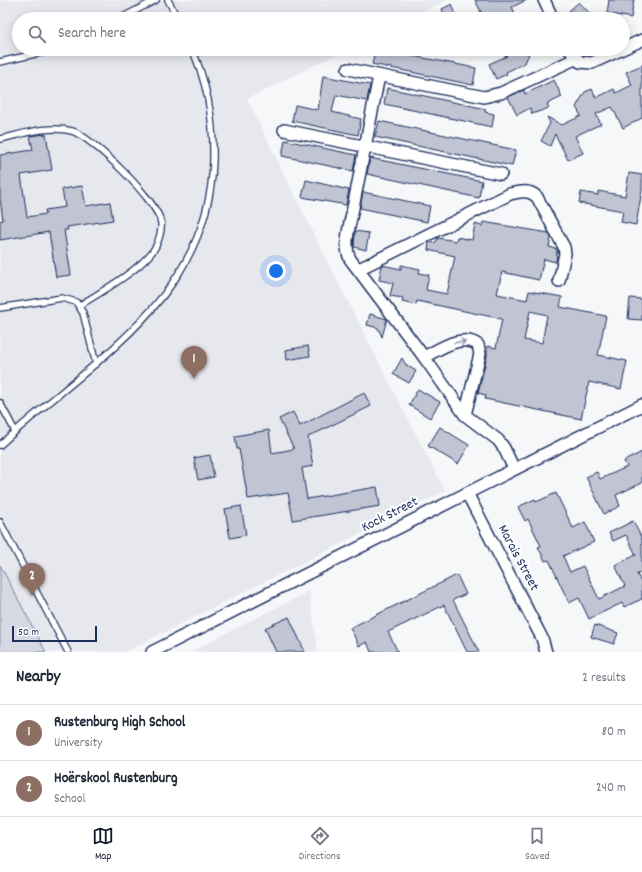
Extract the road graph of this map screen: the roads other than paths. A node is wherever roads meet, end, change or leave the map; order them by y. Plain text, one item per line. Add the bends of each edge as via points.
1 (156, 0) edge
2 (168, 0) edge
3 (544, 0) edge
4 (133, 12) edge
5 (174, 12) edge
6 (550, 12) edge
7 (642, 40) edge
8 (630, 46) edge
9 (26, 56) edge
10 (195, 56) edge
11 (573, 56) edge
12 (607, 56) edge
13 (575, 59) junction
14 (0, 62) edge
15 (348, 69) dead end
16 (379, 76) junction
17 (284, 130) dead end
18 (0, 139) edge
19 (365, 147) junction
20 (501, 174) dead end
21 (359, 269) junction
22 (558, 281) dead end
23 (80, 305) junction
24 (0, 308) edge
25 (424, 357) junction
26 (96, 364) junction
27 (0, 403) edge
28 (642, 405) edge
29 (465, 415) junction
30 (15, 431) junction
31 (0, 445) edge
32 (514, 469) junction
33 (467, 493) junction
34 (0, 522) edge
35 (542, 638) junction
36 (68, 652) edge
37 (152, 652) edge
38 (546, 652) edge
39 (552, 652) edge

1 - 4 lane
2 - 5 lane
3 - 6 street
7 - 8 street
9 - 14 lane
10 - 26 lane via 205,82 214,142 213,174 206,211 195,246 176,279 158,303 126,338
11 - 13 street
12 - 13 street via 586,64
13 - 16 street via 501,93 484,97
15 - 16 street
16 - 19 street
17 - 19 street
18 - 23 lane via 58,128 74,132 97,147 147,196 161,221 155,248 141,263
19 - 20 street
19 - 21 street via 347,246 350,259
21 - 22 street via 510,194 527,191 537,197 564,247 565,254
21 - 25 street
23 - 24 lane via 62,298
23 - 26 lane
25 - 29 street
25 -> 29 street via 455,341 472,341 478,345 480,354
26 - 30 lane
27 - 30 lane
28 - 32 street, Kock Street
29 - 32 street via 498,440
30 - 31 lane
32 - 33 street, Kock Street
33 - 35 street, Marais Street
33 - 37 street, Kock Street
34 - 36 lane
35 - 38 street, Marais Street
35 - 39 street, Marais Street

